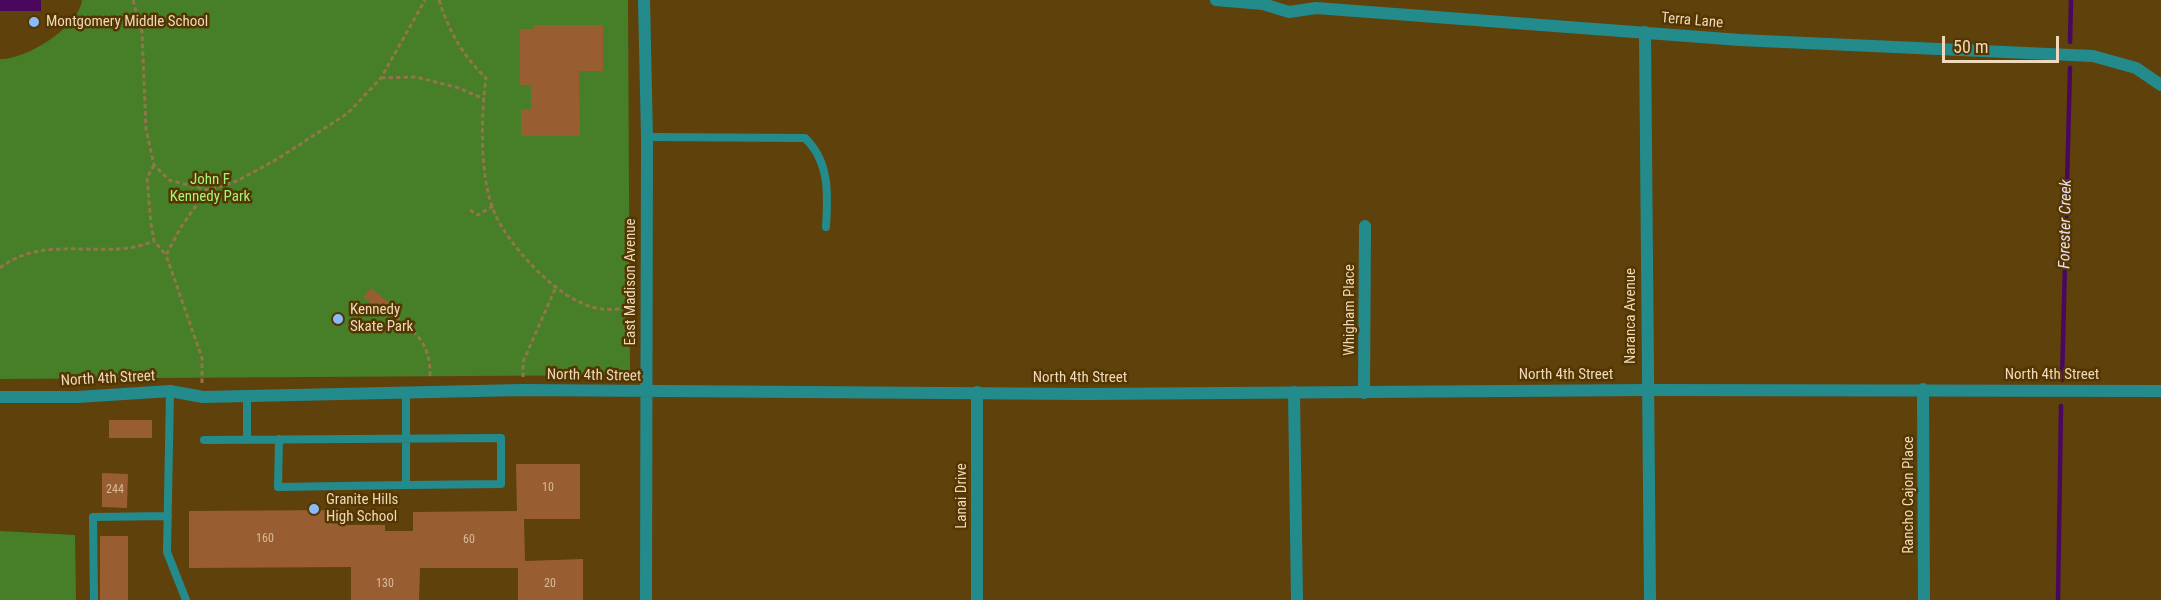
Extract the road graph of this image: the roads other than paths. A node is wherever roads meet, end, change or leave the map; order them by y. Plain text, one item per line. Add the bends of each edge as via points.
1 (644, 0) edge
2 (1216, 0) edge
3 (1645, 33) junction
4 (2161, 85) edge
5 (648, 137) junction
6 (1365, 226) dead end
7 (826, 227) dead end
8 (1923, 389) junction
9 (1647, 390) junction
10 (170, 391) junction
11 (2161, 391) edge
12 (406, 392) junction
13 (646, 392) junction
14 (977, 392) junction
15 (1294, 392) junction
16 (1364, 393) junction
17 (247, 396) junction
18 (0, 397) edge
19 (279, 439) junction
20 (406, 439) junction
21 (204, 440) dead end
22 (247, 440) junction
23 (406, 485) junction
24 (168, 516) junction
25 (94, 600) edge
26 (186, 600) edge
27 (646, 600) edge
28 (977, 600) edge
29 (1296, 600) edge
30 (1650, 600) edge
31 (1924, 600) edge

1 - 5 street, East Madison Avenue
2 - 3 street, Terra Lane via 1263,4 1289,12 1316,8
3 - 4 street, Terra Lane via 2093,56 2136,68
3 - 9 street, Naranca Avenue
5 - 7 lane via 805,138 815,148 829,189
5 - 13 street, East Madison Avenue
6 - 16 street, Whigham Place
8 - 9 street, North 4th Street
8 - 11 street, North 4th Street
8 - 31 street, Rancho Cajon Place
9 - 16 street, North 4th Street
9 - 30 street, Naranca Avenue
10 - 17 street, North 4th Street via 203,397
10 - 18 street, North 4th Street
10 - 24 lane
12 - 13 street, North 4th Street
12 - 17 street, North 4th Street
12 - 20 lane
13 - 14 street, North 4th Street
13 - 27 street, East Madison Avenue
14 - 15 street, North 4th Street
14 - 28 street, Lanai Drive
15 - 16 street, North 4th Street
15 - 29 street
17 - 22 lane
19 - 20 lane
19 - 22 lane
19 - 23 lane via 278,487
20 - 23 lane
20 - 23 lane via 501,438 501,484
21 - 22 lane
24 - 25 lane via 93,517
24 - 26 lane via 167,552

